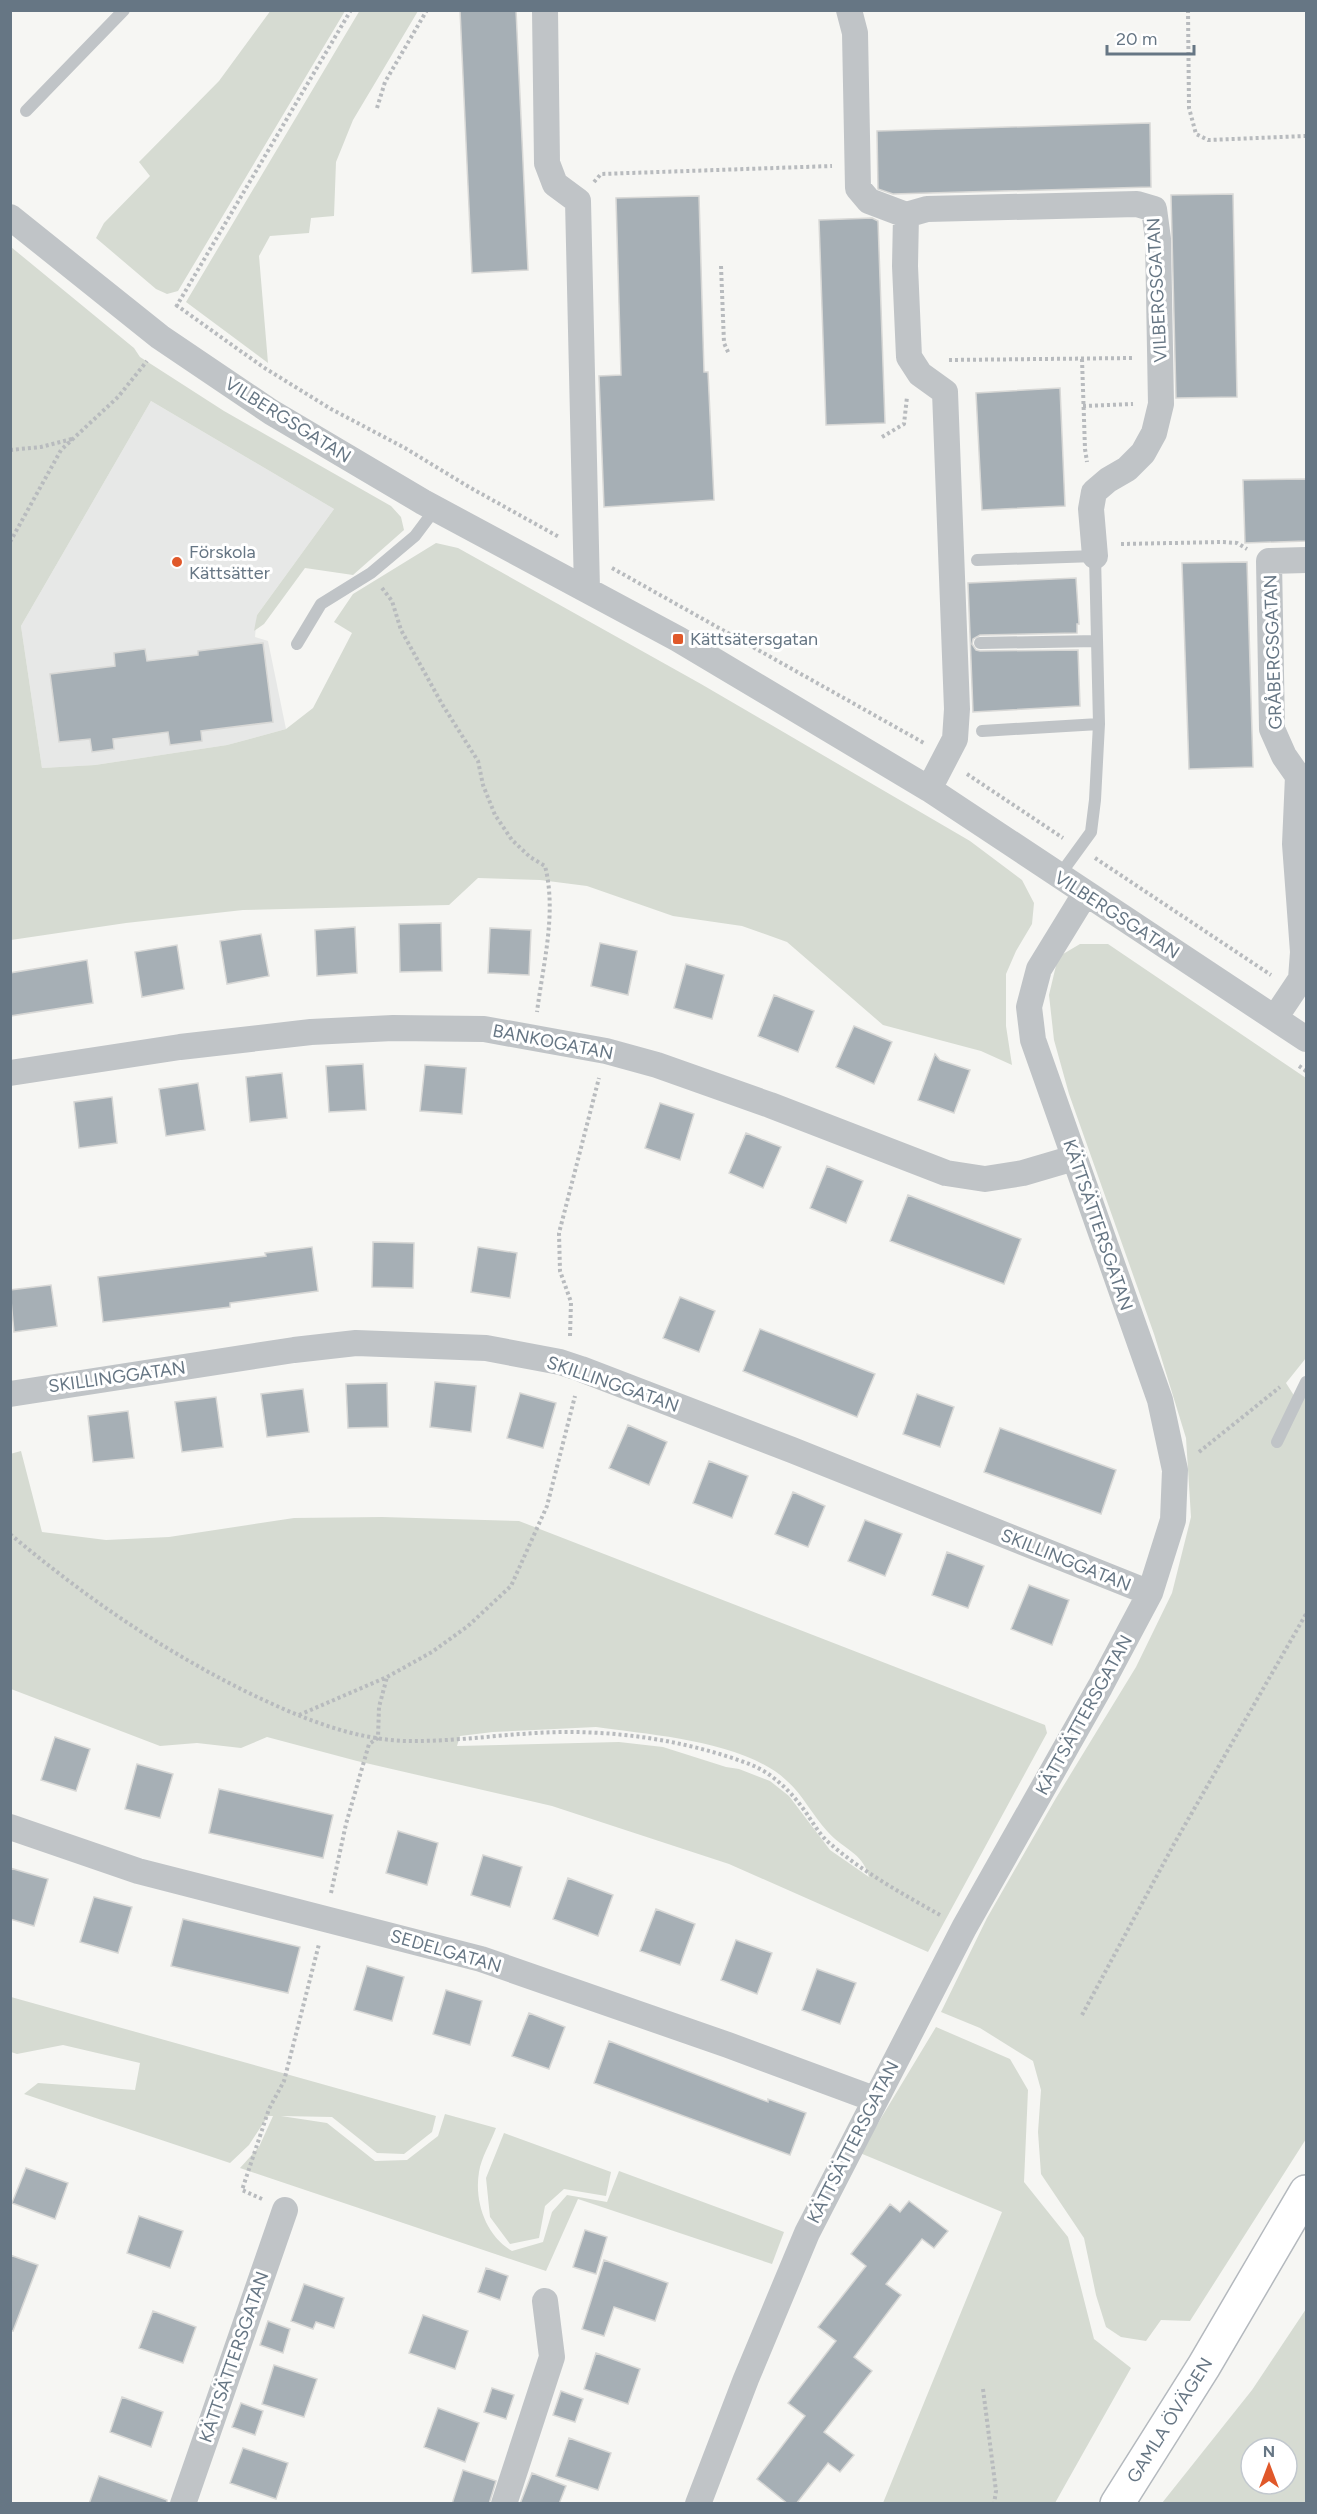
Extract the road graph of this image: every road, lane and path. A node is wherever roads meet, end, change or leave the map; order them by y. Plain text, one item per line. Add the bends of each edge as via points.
1 (124, 10) edge
2 (351, 10) edge
3 (427, 10) edge
4 (545, 10) edge
5 (849, 10) edge
6 (1188, 10) edge
7 (377, 108) dead end
8 (26, 111) dead end
9 (1306, 136) edge
10 (858, 165) junction
11 (578, 201) junction
12 (906, 215) junction
13 (10, 217) edge
14 (721, 266) dead end
15 (176, 305) dead end
16 (729, 354) dead end
17 (909, 357) junction
18 (1161, 358) junction
19 (1082, 359) junction
20 (147, 360) dead end
21 (945, 392) junction
22 (1161, 404) junction
23 (1083, 406) junction
24 (882, 437) dead end
25 (74, 438) junction
26 (10, 450) edge
27 (1094, 492) junction
28 (436, 508) junction
29 (10, 542) edge
30 (1094, 550) junction
31 (977, 560) dead end
32 (1306, 560) edge
33 (1269, 561) junction
34 (371, 573) junction
35 (587, 590) junction
36 (1097, 641) junction
37 (297, 644) dead end
38 (980, 644) dead end
39 (1099, 724) junction
40 (982, 731) dead end
41 (929, 789) junction
42 (1059, 876) junction
43 (1085, 894) junction
44 (1275, 1018) junction
45 (534, 1036) junction
46 (1306, 1039) edge
47 (606, 1051) junction
48 (10, 1073) edge
49 (1074, 1158) junction
50 (560, 1362) junction
51 (1288, 1381) dead end
52 (1306, 1382) edge
53 (10, 1394) edge
54 (571, 1412) dead end
55 (1277, 1442) dead end
56 (1175, 1470) junction
57 (10, 1534) edge
58 (1150, 1593) junction
59 (1306, 1614) edge
60 (387, 1677) junction
61 (297, 1715) junction
62 (378, 1738) junction
63 (10, 1827) edge
64 (326, 1919) junction
65 (964, 1928) junction
66 (1083, 2015) dead end
67 (874, 2099) junction
68 (1306, 2192) edge
69 (285, 2210) joint
70 (1306, 2231) edge
71 (545, 2301) dead end
72 (1220, 2336) junction
73 (983, 2390) dead end
74 (183, 2504) edge
75 (504, 2504) edge
76 (698, 2504) edge
77 (994, 2504) edge
78 (1117, 2504) edge

1 - 8 lane
2 - 15 path
3 - 7 path via 385,82
4 - 11 street via 547,163 555,184
5 - 10 street via 855,33
6 - 9 path via 1189,108 1196,134 1208,140
10 - 11 path via 601,174
10 - 12 street via 858,188 869,201
11 - 35 street
12 - 17 street
12 - 18 street, VILBERGSGATAN via 927,209 1137,204 1154,209
13 - 28 street, VILBERGSGATAN via 160,337 271,412
14 - 16 path via 724,344
17 - 21 street via 920,374
17 - 24 path via 904,424
18 - 19 path
18 - 22 street, VILBERGSGATAN
19 - 21 path via 946,360
19 - 23 path
20 - 25 path via 118,397
21 - 41 street via 957,709 955,738
22 - 23 path
22 - 27 street, VILBERGSGATAN via 1154,433 1143,453
23 - 27 path via 1085,449
25 - 26 path
25 - 29 path via 61,450
27 - 30 street
28 - 34 lane via 416,536
28 - 35 street, VILBERGSGATAN
30 - 31 lane
30 - 33 path via 1238,543
30 - 36 lane
32 - 33 street, GRÅBERGSGATAN
33 - 44 street, GRÅBERGSGATAN via 1272,729 1298,776 1295,844 1303,952 1301,979
34 - 37 lane via 321,604
34 - 45 path via 392,601 409,645 478,761 495,815 512,840 545,866 550,913
35 - 41 street, VILBERGSGATAN via 678,639
36 - 38 lane
36 - 39 lane
39 - 40 lane
39 - 42 lane via 1091,832
41 - 42 street, VILBERGSGATAN
42 - 43 street, VILBERGSGATAN
43 - 44 street, VILBERGSGATAN
43 - 49 street, KÄTTSÄTTERSGATAN via 1039,969 1029,1007 1033,1040
44 - 46 street, VILBERGSGATAN
45 - 47 street, BANKOGATAN
45 - 48 street, BANKOGATAN via 484,1029 311,1032
47 - 49 street, BANKOGATAN via 770,1105 946,1173 985,1179
47 - 50 path via 559,1233 560,1272 571,1302 570,1338
49 - 56 street, KÄTTSÄTTERSGATAN via 1160,1400
50 - 53 street, SKILLINGGATAN via 486,1348 356,1343
50 - 58 street, SKILLINGGATAN
51 - 56 path
52 - 55 lane
54 - 60 path via 547,1506 511,1586 468,1626
56 - 58 street, KÄTTSÄTTERSGATAN via 1173,1520
57 - 61 path via 124,1622 188,1661
58 - 65 street, KÄTTSÄTTERSGATAN
59 - 66 path via 1174,1844
60 - 61 path
60 - 62 path via 379,1707
61 - 62 path
62 - 64 path via 369,1744
62 - 65 path via 406,1741 568,1732 680,1744 747,1762 781,1782 824,1839 896,1890
63 - 64 street, SEDELGATAN via 138,1870
64 - 67 street, SEDELGATAN via 481,1959
64 - 69 path via 284,2081 269,2109 242,2190
65 - 67 street, KÄTTSÄTTERSGATAN
67 - 76 street, KÄTTSÄTTERSGATAN via 787,2277
68 - 72 main road, GAMLA ÖVÄGEN
69 - 74 street, KÄTTSÄTTERSGATAN
70 - 72 main road, GAMLA ÖVÄGEN
71 - 75 street via 552,2357
72 - 78 main road, GAMLA ÖVÄGEN
73 - 77 path via 996,2491

